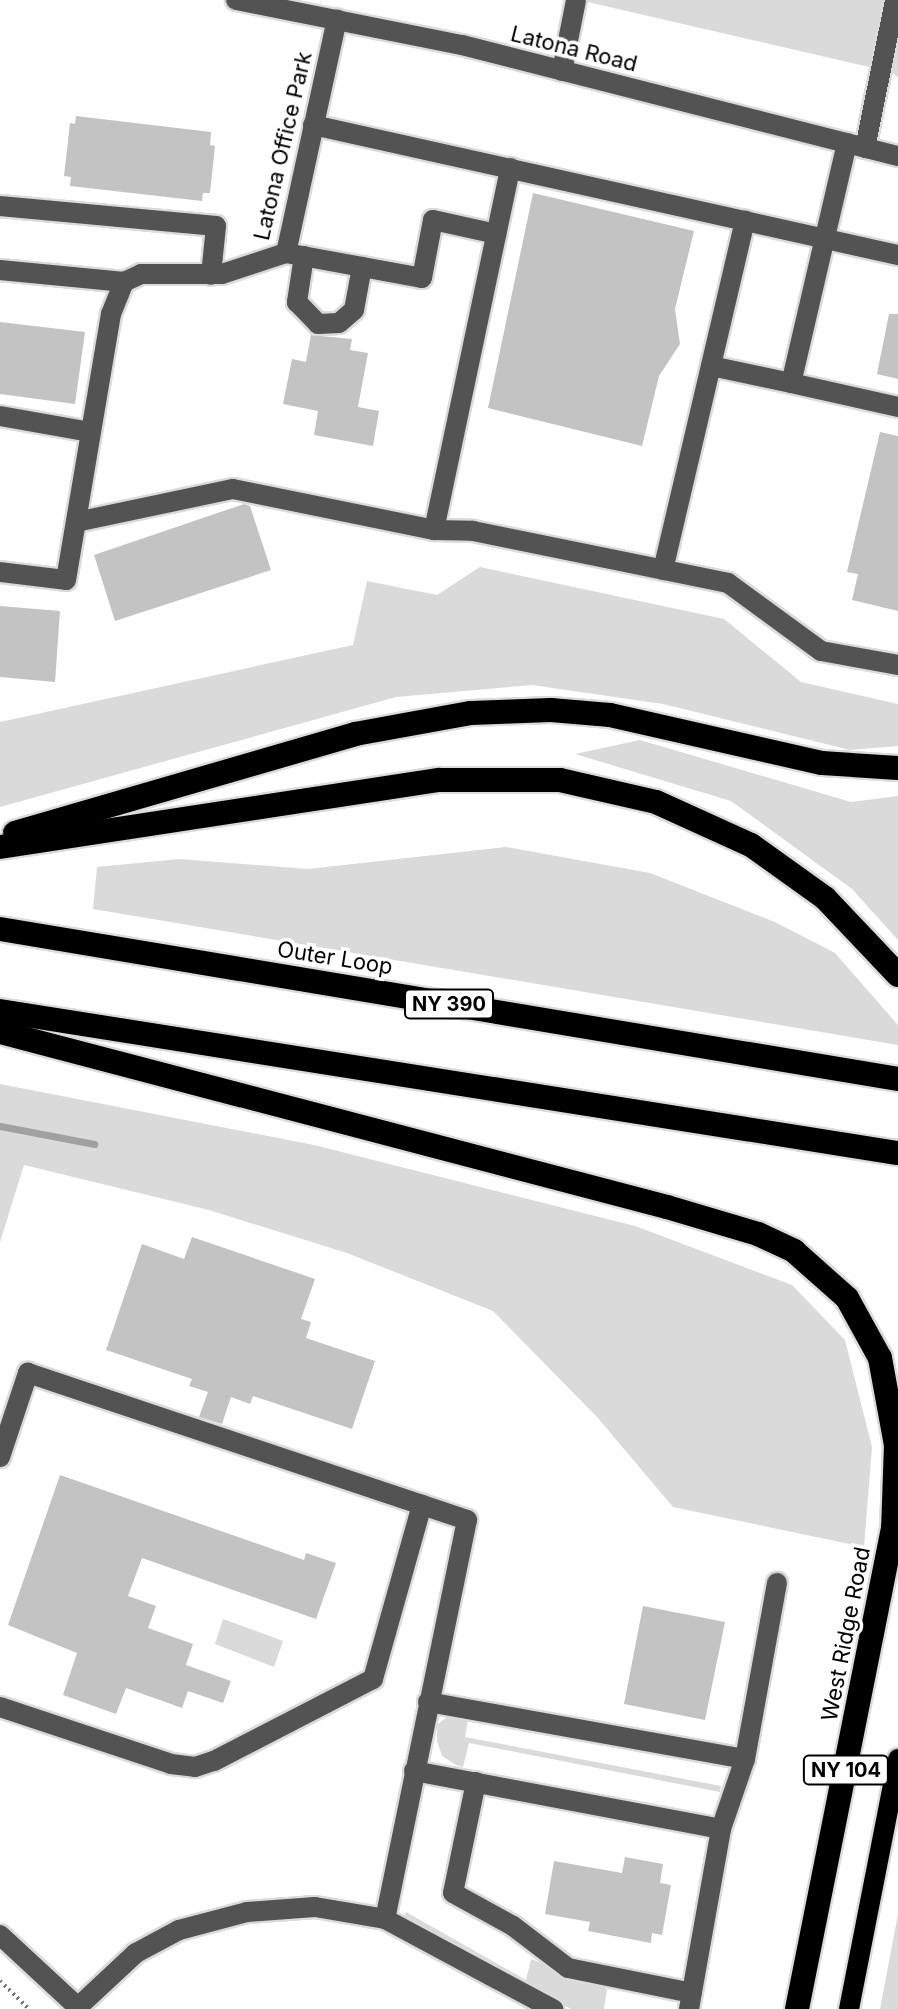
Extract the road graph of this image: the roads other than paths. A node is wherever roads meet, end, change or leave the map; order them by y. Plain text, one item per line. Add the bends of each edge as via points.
1 (236, 0) edge
2 (576, 0) edge
3 (895, 0) edge
4 (337, 19) junction
5 (562, 71) junction
6 (313, 125) junction
7 (856, 145) junction
8 (898, 156) edge
9 (510, 168) junction
10 (0, 206) edge
11 (745, 220) junction
12 (496, 234) junction
13 (827, 238) junction
14 (295, 255) junction
15 (898, 255) edge
16 (362, 267) junction
17 (0, 270) edge
18 (211, 275) junction
19 (124, 282) junction
20 (711, 366) junction
21 (791, 383) junction
22 (898, 407) edge
23 (0, 416) edge
24 (90, 432) junction
25 (76, 522) junction
26 (434, 530) junction
27 (663, 570) junction
28 (0, 572) edge
29 (898, 665) edge
30 (898, 768) edge
31 (0, 836) edge
32 (0, 847) edge
33 (0, 929) edge
34 (892, 968) edge
35 (0, 1011) edge
36 (0, 1032) edge
37 (898, 1079) edge
38 (898, 1153) edge
39 (0, 1457) edge
40 (898, 1504) edge
41 (422, 1505) junction
42 (893, 1531) junction
43 (777, 1583) dead end
44 (428, 1702) junction
45 (0, 1707) edge
46 (745, 1759) junction
47 (898, 1759) edge
48 (414, 1771) junction
49 (476, 1782) junction
50 (721, 1829) junction
51 (385, 1919) junction
52 (0, 1935) edge
53 (690, 2001) edge
54 (79, 2008) edge
55 (553, 2009) edge
56 (797, 2009) edge
57 (849, 2009) edge

1 - 4 street, Latona Road
2 - 5 street
3 - 7 street
4 - 5 street, Latona Road
4 - 6 street, Latona Office Park
5 - 7 street, Latona Road
6 - 9 street
6 - 14 street, Latona Office Park
7 - 8 street, Latona Road
7 - 13 street
9 - 11 street
9 - 12 street
10 - 18 street via 216,226
11 - 13 street
11 - 20 street
12 - 16 street via 433,220 422,278
12 - 26 street
13 - 15 street
13 - 21 street
14 - 16 street
14 - 16 street via 297,302 318,324 339,323 354,310
14 - 18 street, Latona Office Park
17 - 19 street, Latona Office Park
18 - 19 street, Latona Office Park via 141,274
19 - 24 street via 111,314
20 - 21 street
20 - 27 street
21 - 22 street
23 - 24 street
24 - 25 street
25 - 26 street via 233,489
25 - 28 street via 66,580
26 - 27 street via 473,531
27 - 29 street via 728,583 821,651
30 - 31 highway via 822,763 620,717 551,710 482,712 355,734
32 - 34 highway via 439,780 560,780 656,802 751,845 825,898
33 - 37 highway, Outer Loop / NY 390
35 - 38 highway
36 - 42 highway via 667,1207 758,1234 794,1251 854,1306 880,1358 895,1425
39 - 41 street via 28,1373
40 - 42 highway, West Ridge Road / NY 104
41 - 44 street via 467,1520
41 - 45 street via 373,1679 214,1761 195,1767 171,1764
42 - 56 highway, West Ridge Road / NY 104
43 - 46 street
44 - 46 street
44 - 48 street
46 - 50 street
47 - 57 main road, NY 104
48 - 49 street
48 - 51 street
49 - 50 street
49 - 53 street via 453,1893 513,1926 568,1968
50 - 53 street
51 - 54 street via 315,1907 213,1919 136,1953
51 - 55 street
52 - 54 street

